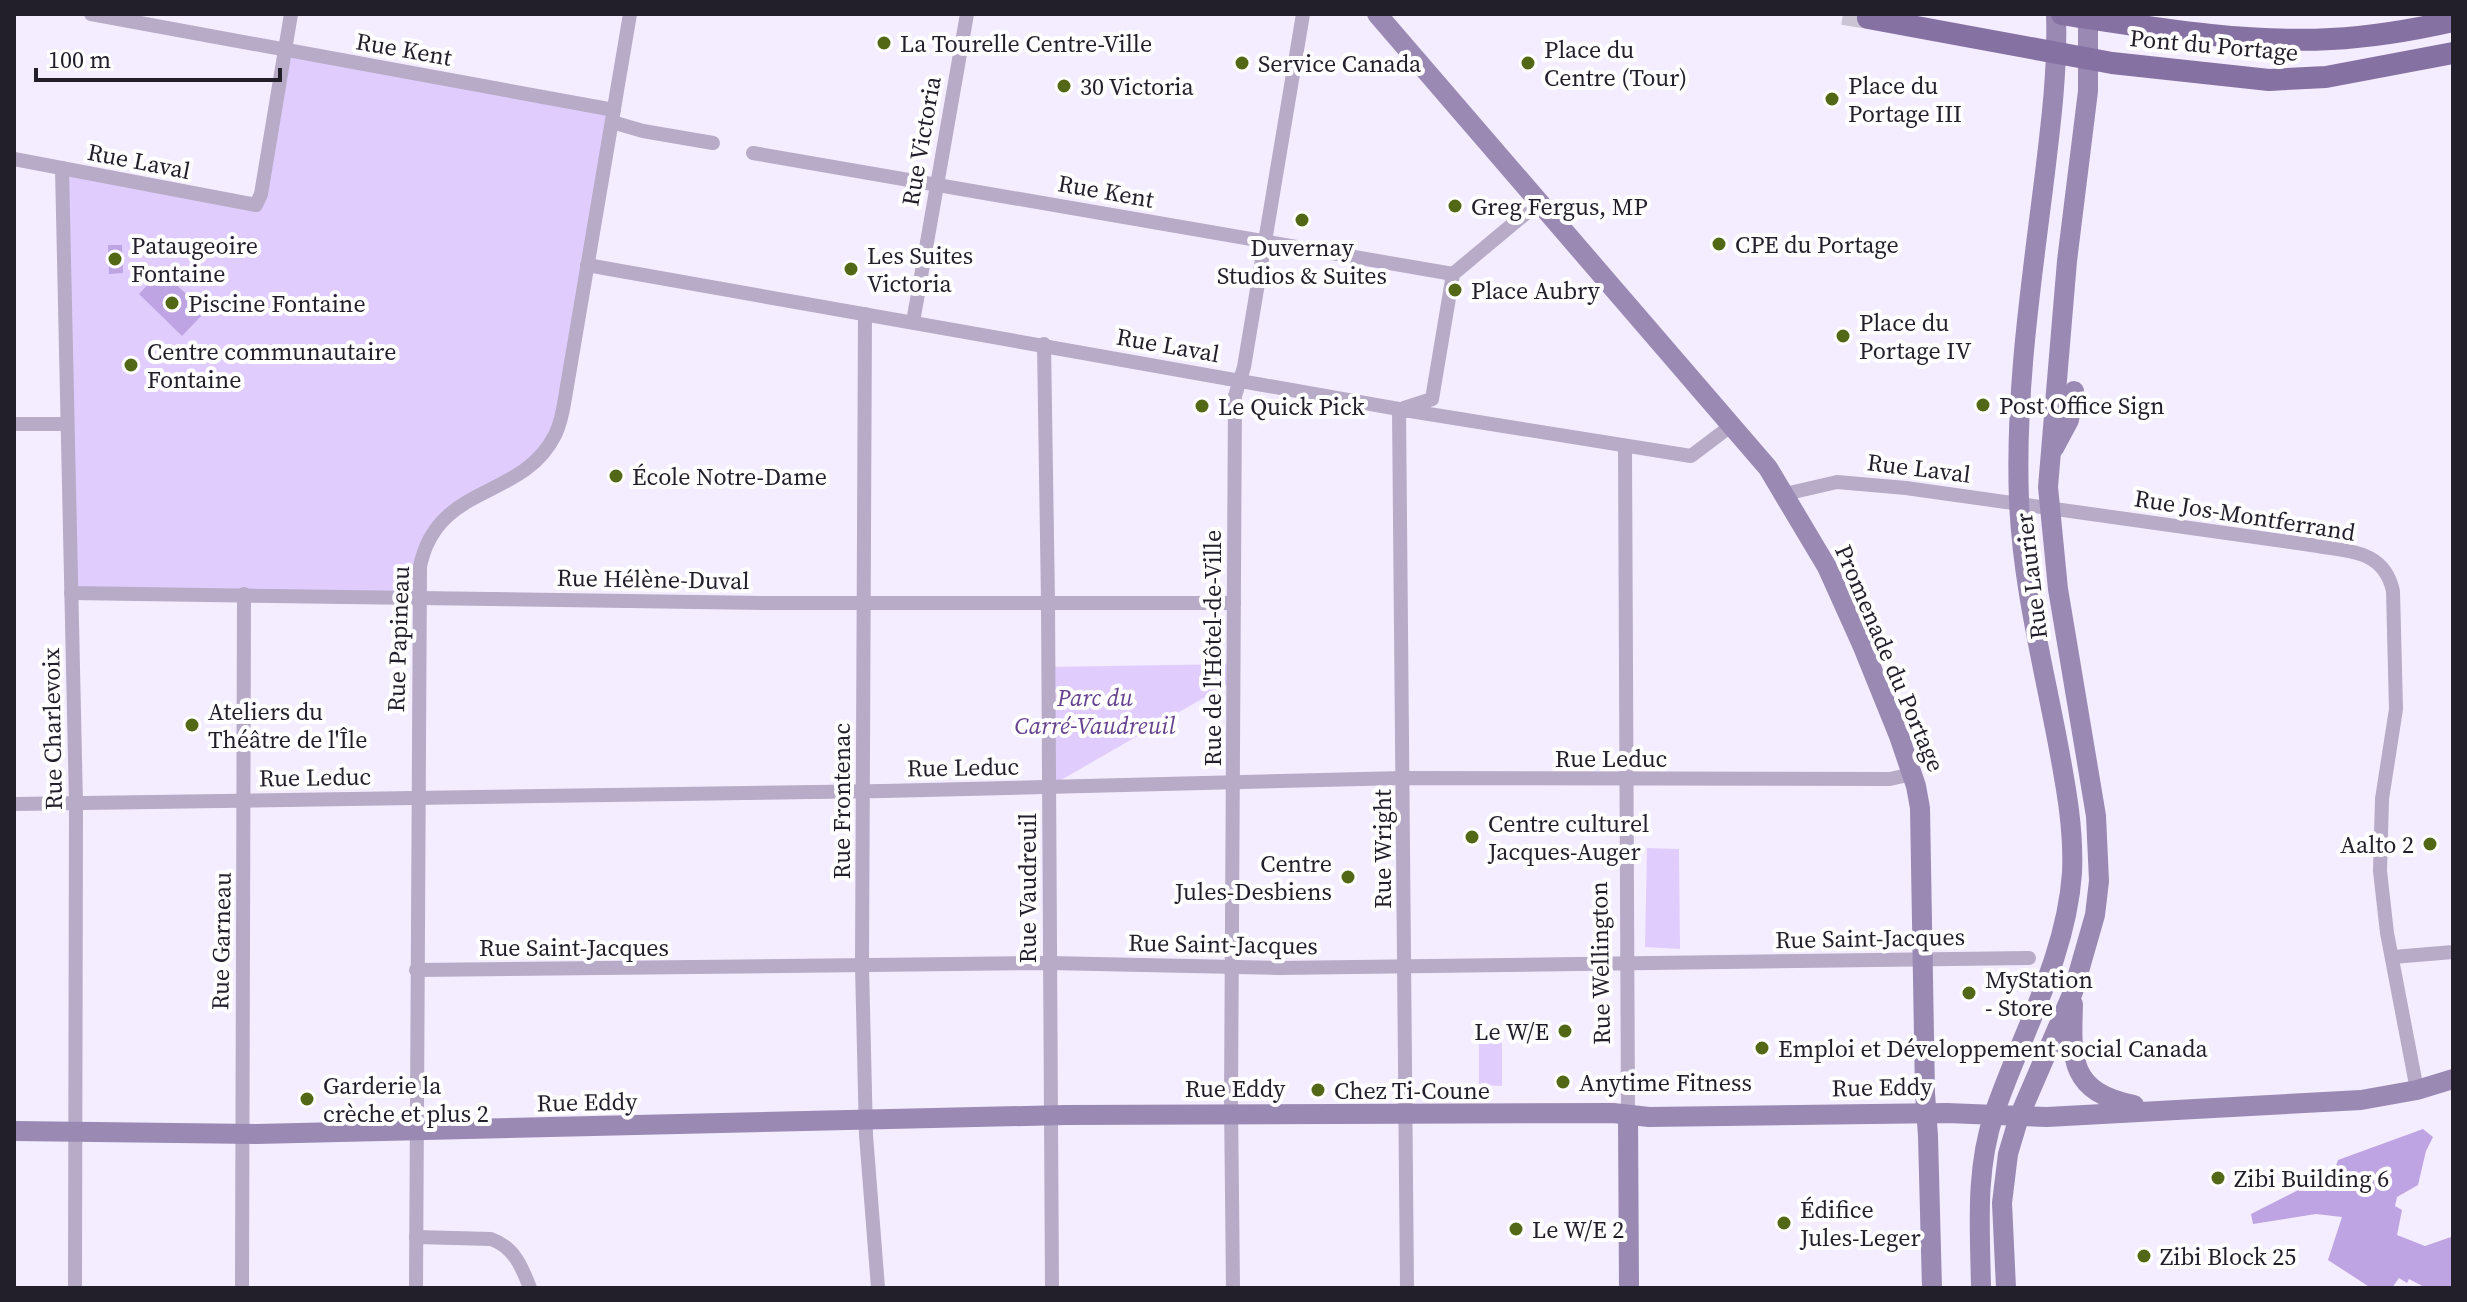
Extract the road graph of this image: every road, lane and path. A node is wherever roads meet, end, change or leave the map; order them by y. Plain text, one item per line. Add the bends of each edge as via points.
1 (91, 14) edge
2 (291, 14) edge
3 (630, 14) edge
4 (967, 14) edge
5 (1303, 14) edge
6 (1377, 14) edge
7 (2059, 14) edge
8 (2088, 16) edge
9 (1868, 18) dead end
10 (2136, 19) edge
11 (2453, 21) edge
12 (285, 50) junction
13 (2057, 52) junction
14 (2453, 53) edge
15 (2088, 58) junction
16 (613, 116) junction
17 (713, 143) dead end
18 (753, 153) dead end
19 (14, 159) edge
20 (62, 168) junction
21 (935, 185) junction
22 (1525, 214) dead end
23 (1266, 240) junction
24 (587, 265) junction
25 (1453, 274) junction
26 (865, 314) junction
27 (913, 322) junction
28 (1044, 344) junction
29 (1240, 380) junction
30 (2074, 391) dead end
31 (1399, 409) junction
32 (14, 424) edge
33 (67, 424) junction
34 (1732, 425) junction
35 (1625, 446) junction
36 (2048, 458) junction
37 (1785, 494) junction
38 (2019, 502) junction
39 (2048, 506) junction
40 (71, 593) junction
41 (244, 594) junction
42 (418, 596) junction
43 (1048, 602) junction
44 (864, 603) junction
45 (1234, 603) junction
46 (1912, 774) junction
47 (1403, 778) junction
48 (1625, 780) junction
49 (1233, 783) junction
50 (1049, 787) junction
51 (863, 790) junction
52 (417, 798) junction
53 (244, 800) junction
54 (14, 804) edge
55 (76, 804) junction
56 (2453, 952) edge
57 (2393, 957) junction
58 (2029, 958) dead end
59 (1922, 960) junction
60 (1049, 963) junction
61 (1626, 964) junction
62 (862, 966) junction
63 (1404, 967) junction
64 (1232, 968) junction
65 (416, 970) junction
66 (2073, 992) junction
67 (2453, 1079) edge
68 (2417, 1090) junction
69 (2161, 1110) junction
70 (1405, 1113) junction
71 (1927, 1113) junction
72 (1232, 1114) junction
73 (1994, 1114) junction
74 (1050, 1115) junction
75 (1628, 1115) junction
76 (2019, 1117) junction
77 (865, 1121) junction
78 (14, 1131) edge
79 (73, 1131) junction
80 (415, 1131) junction
81 (241, 1134) junction
82 (416, 1237) junction
83 (75, 1288) edge
84 (242, 1288) edge
85 (416, 1288) edge
86 (530, 1288) edge
87 (878, 1288) edge
88 (1052, 1288) edge
89 (1233, 1288) edge
90 (1407, 1288) edge
91 (1629, 1288) edge
92 (1932, 1288) edge
93 (1981, 1288) edge
94 (2006, 1288) edge

1 - 12 street, Rue Kent
2 - 12 street
3 - 16 street, Rue Papineau
4 - 21 street, Rue Victoria
5 - 23 street, Rue de l'Hôtel-de-Ville
6 - 34 main road, Promenade du Portage
7 - 8 main road, Pont du Portage
7 - 13 main road, Rue Laurier
8 - 10 main road, Pont du Portage
8 - 15 main road, Rue Laurier
9 - 13 main road, Pont du Portage
10 - 11 main road, Pont du Portage via 2231,36 2331,39
12 - 16 street, Rue Kent
12 - 20 street, Rue Laval via 256,205
13 - 15 main road, Pont du Portage
13 - 38 main road, Rue Laurier via 2023,359
14 - 15 main road, Pont du Portage via 2326,77 2269,80
15 - 36 main road, Rue Laurier
16 - 17 street, Rue Kent via 643,131
16 - 24 street, Rue Papineau
18 - 21 street, Rue Kent
19 - 20 street, Rue Laval
20 - 33 street, Rue Charlevoix
21 - 23 street, Rue Kent
21 - 27 street, Rue Victoria
22 - 25 street
23 - 25 street, Rue Kent
23 - 29 street, Rue de l'Hôtel-de-Ville
24 - 26 street, Rue Laval
24 - 42 street, Rue Papineau via 556,433 523,471 440,521 424,549
25 - 31 street via 1432,399
26 - 27 street, Rue Laval
26 - 44 street, Rue Frontenac
27 - 28 street, Rue Laval
28 - 29 street, Rue Laval
28 - 43 street, Rue Vaudreuil
29 - 31 street, Rue Laval
29 - 45 street, Rue de l'Hôtel-de-Ville via 1235,401
30 - 36 main road via 2069,420
31 - 35 street, Rue Laval
31 - 47 street, Rue Wright
32 - 33 street
33 - 40 street, Rue Charlevoix
34 - 35 street, Rue Laval via 1691,456
34 - 37 main road, Promenade du Portage
35 - 48 street, Rue Wellington
36 - 39 main road, Rue Laurier
37 - 38 street, Rue Laval via 1848,482
37 - 46 main road, Promenade du Portage via 1827,567
38 - 39 street, Rue Laval
38 - 73 main road, Rue Laurier via 2069,802 2072,875 2053,965
39 - 57 street, Rue Jos-Montferrand via 2343,551 2371,557 2385,569 2393,591 2396,709 2382,799 2380,871
39 - 66 main road, Rue Laurier via 2099,848 2095,915
40 - 41 street, Rue Hélène-Duval
40 - 55 street, Rue Charlevoix
41 - 42 street, Rue Hélène-Duval
41 - 53 street, Rue Garneau
42 - 44 street, Rue Hélène-Duval
42 - 52 street, Rue Papineau
43 - 44 street, Rue Hélène-Duval
43 - 45 street, Rue Hélène-Duval
43 - 50 street, Rue Vaudreuil
44 - 51 street, Rue Frontenac
45 - 49 street, Rue de l'Hôtel-de-Ville
46 - 48 street, Rue Leduc via 1890,779
46 - 59 main road, Promenade du Portage via 1921,823
47 - 48 street, Rue Leduc
47 - 49 street, Rue Leduc
47 - 63 street, Rue Wright
48 - 61 street, Rue Wellington
49 - 50 street, Rue Leduc
49 - 64 street, Rue de l'Hôtel-de-Ville
50 - 51 street, Rue Leduc
50 - 60 street, Rue Vaudreuil
51 - 52 street, Rue Leduc
51 - 62 street, Rue Frontenac
52 - 53 street, Rue Leduc
52 - 65 street, Rue Papineau
53 - 55 street, Rue Leduc
53 - 81 street, Rue Garneau
54 - 55 street, Rue Leduc
55 - 79 street, Rue Charlevoix
56 - 57 street
57 - 68 street, Rue Jos-Montferrand
58 - 59 street, Rue Saint-Jacques
59 - 61 street, Rue Saint-Jacques
59 - 71 main road, Promenade du Portage
60 - 62 street, Rue Saint-Jacques
60 - 64 street, Rue Saint-Jacques
60 - 74 street, Rue Vaudreuil
61 - 63 street, Rue Saint-Jacques
61 - 75 street, Rue Wellington
62 - 65 street, Rue Saint-Jacques
62 - 77 street, Rue Frontenac
63 - 64 street, Rue Saint-Jacques
63 - 70 street, Rue Wright
64 - 72 street, Rue de l'Hôtel-de-Ville
65 - 80 street, Rue Papineau
66 - 69 main road via 2073,1058 2085,1081 2106,1099
66 - 76 main road, Rue Laurier
67 - 68 main road, Rue Eddy
68 - 69 main road, Rue Eddy via 2361,1100
69 - 76 main road, Rue Eddy
70 - 72 main road, Rue Eddy
70 - 75 main road, Rue Eddy
70 - 90 street, Rue Wright
71 - 73 main road, Rue Eddy
71 - 75 main road, Rue Eddy
71 - 92 main road, Promenade du Portage
72 - 74 main road, Rue Eddy
72 - 89 street, Rue de l'Hôtel-de-Ville
73 - 76 main road, Rue Eddy
73 - 93 main road, Rue Laurier via 1979,1183
74 - 77 main road, Rue Eddy
74 - 88 street, Rue Vaudreuil
75 - 91 main road, Rue Wellington
76 - 94 main road, Rue Laurier via 2004,1177
77 - 80 main road, Rue Eddy
77 - 87 street, Rue Frontenac
78 - 79 main road, Rue Eddy
79 - 81 main road, Rue Eddy
79 - 83 street, Rue Charlevoix
80 - 81 main road, Rue Eddy
80 - 82 street, Rue Papineau
81 - 84 street, Rue Garneau
82 - 85 street, Rue Papineau
82 - 86 street via 500,1243 515,1256

